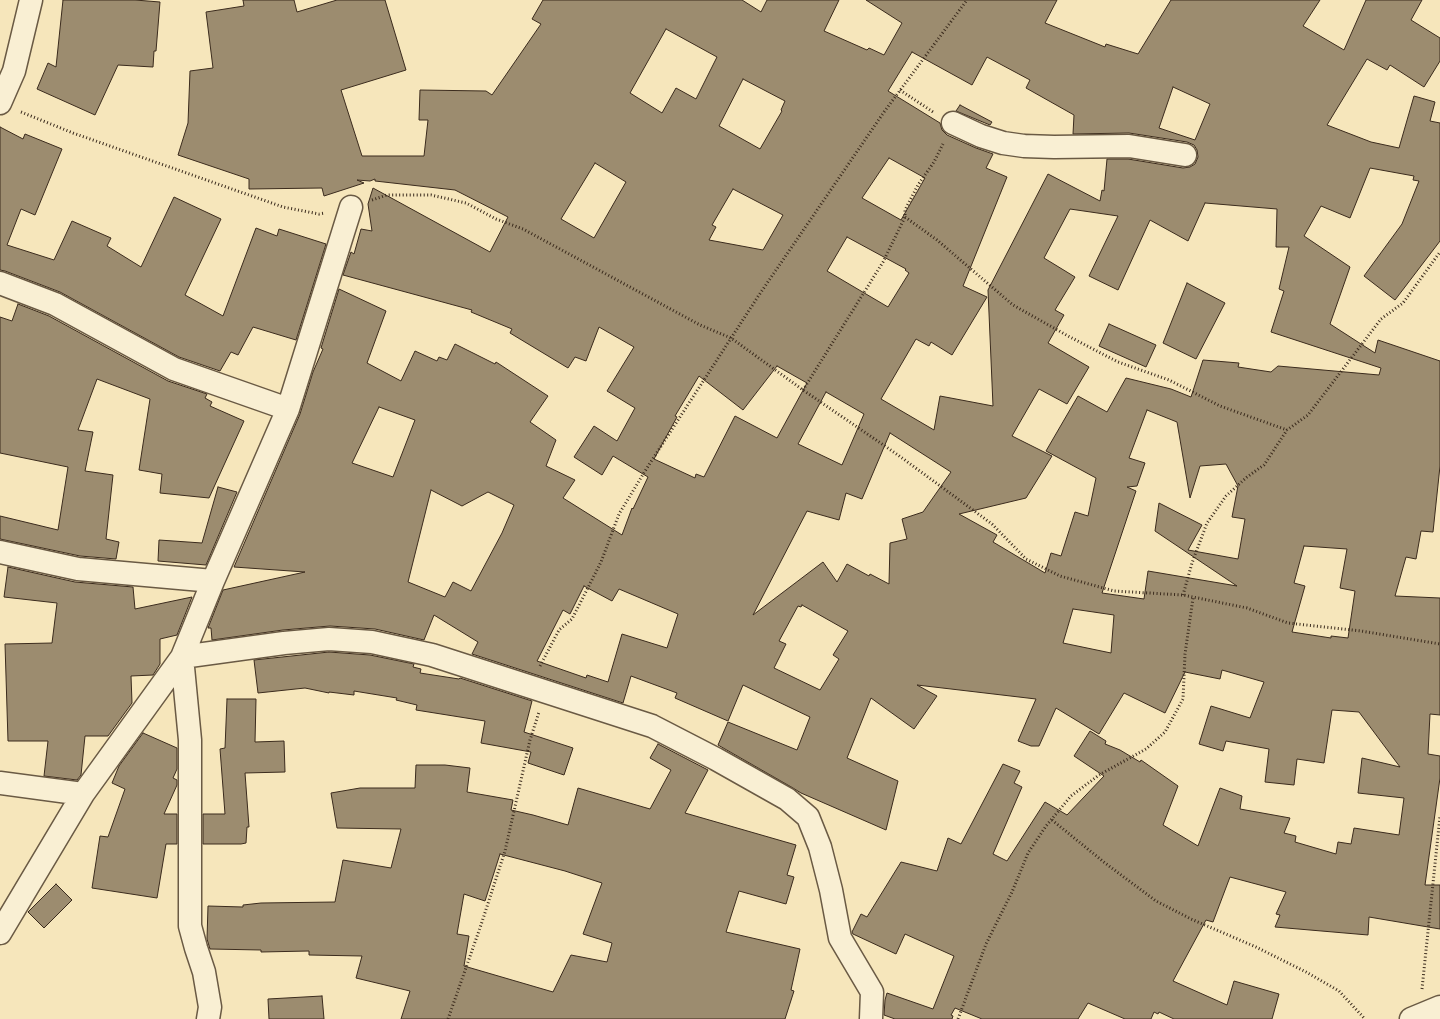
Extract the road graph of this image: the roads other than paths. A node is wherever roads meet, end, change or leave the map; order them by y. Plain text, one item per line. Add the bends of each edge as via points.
1 (31, 0) edge
2 (0, 103) edge
3 (953, 124) road end
4 (1185, 155) dead end
5 (352, 207) road end
6 (0, 283) edge
7 (288, 409) junction
8 (0, 552) edge
9 (213, 581) junction
10 (182, 657) junction
11 (0, 783) edge
12 (83, 794) junction
13 (0, 933) edge
14 (1440, 1007) edge
15 (1417, 1018) edge
16 (208, 1019) edge
17 (871, 1019) edge

1 - 2 street via 14,71
3 - 4 street via 1002,143 1024,146 1128,146
5 - 7 street
6 - 7 street via 55,304 174,369
7 - 9 street
8 - 9 street via 78,569
9 - 10 street
10 - 12 street
10 - 16 street via 190,740 190,926 204,972 210,1007
10 - 17 street via 329,639 372,642 432,655 652,726 787,799 808,817 820,847 840,938 872,992
11 - 12 street
12 - 13 street
14 - 15 street

